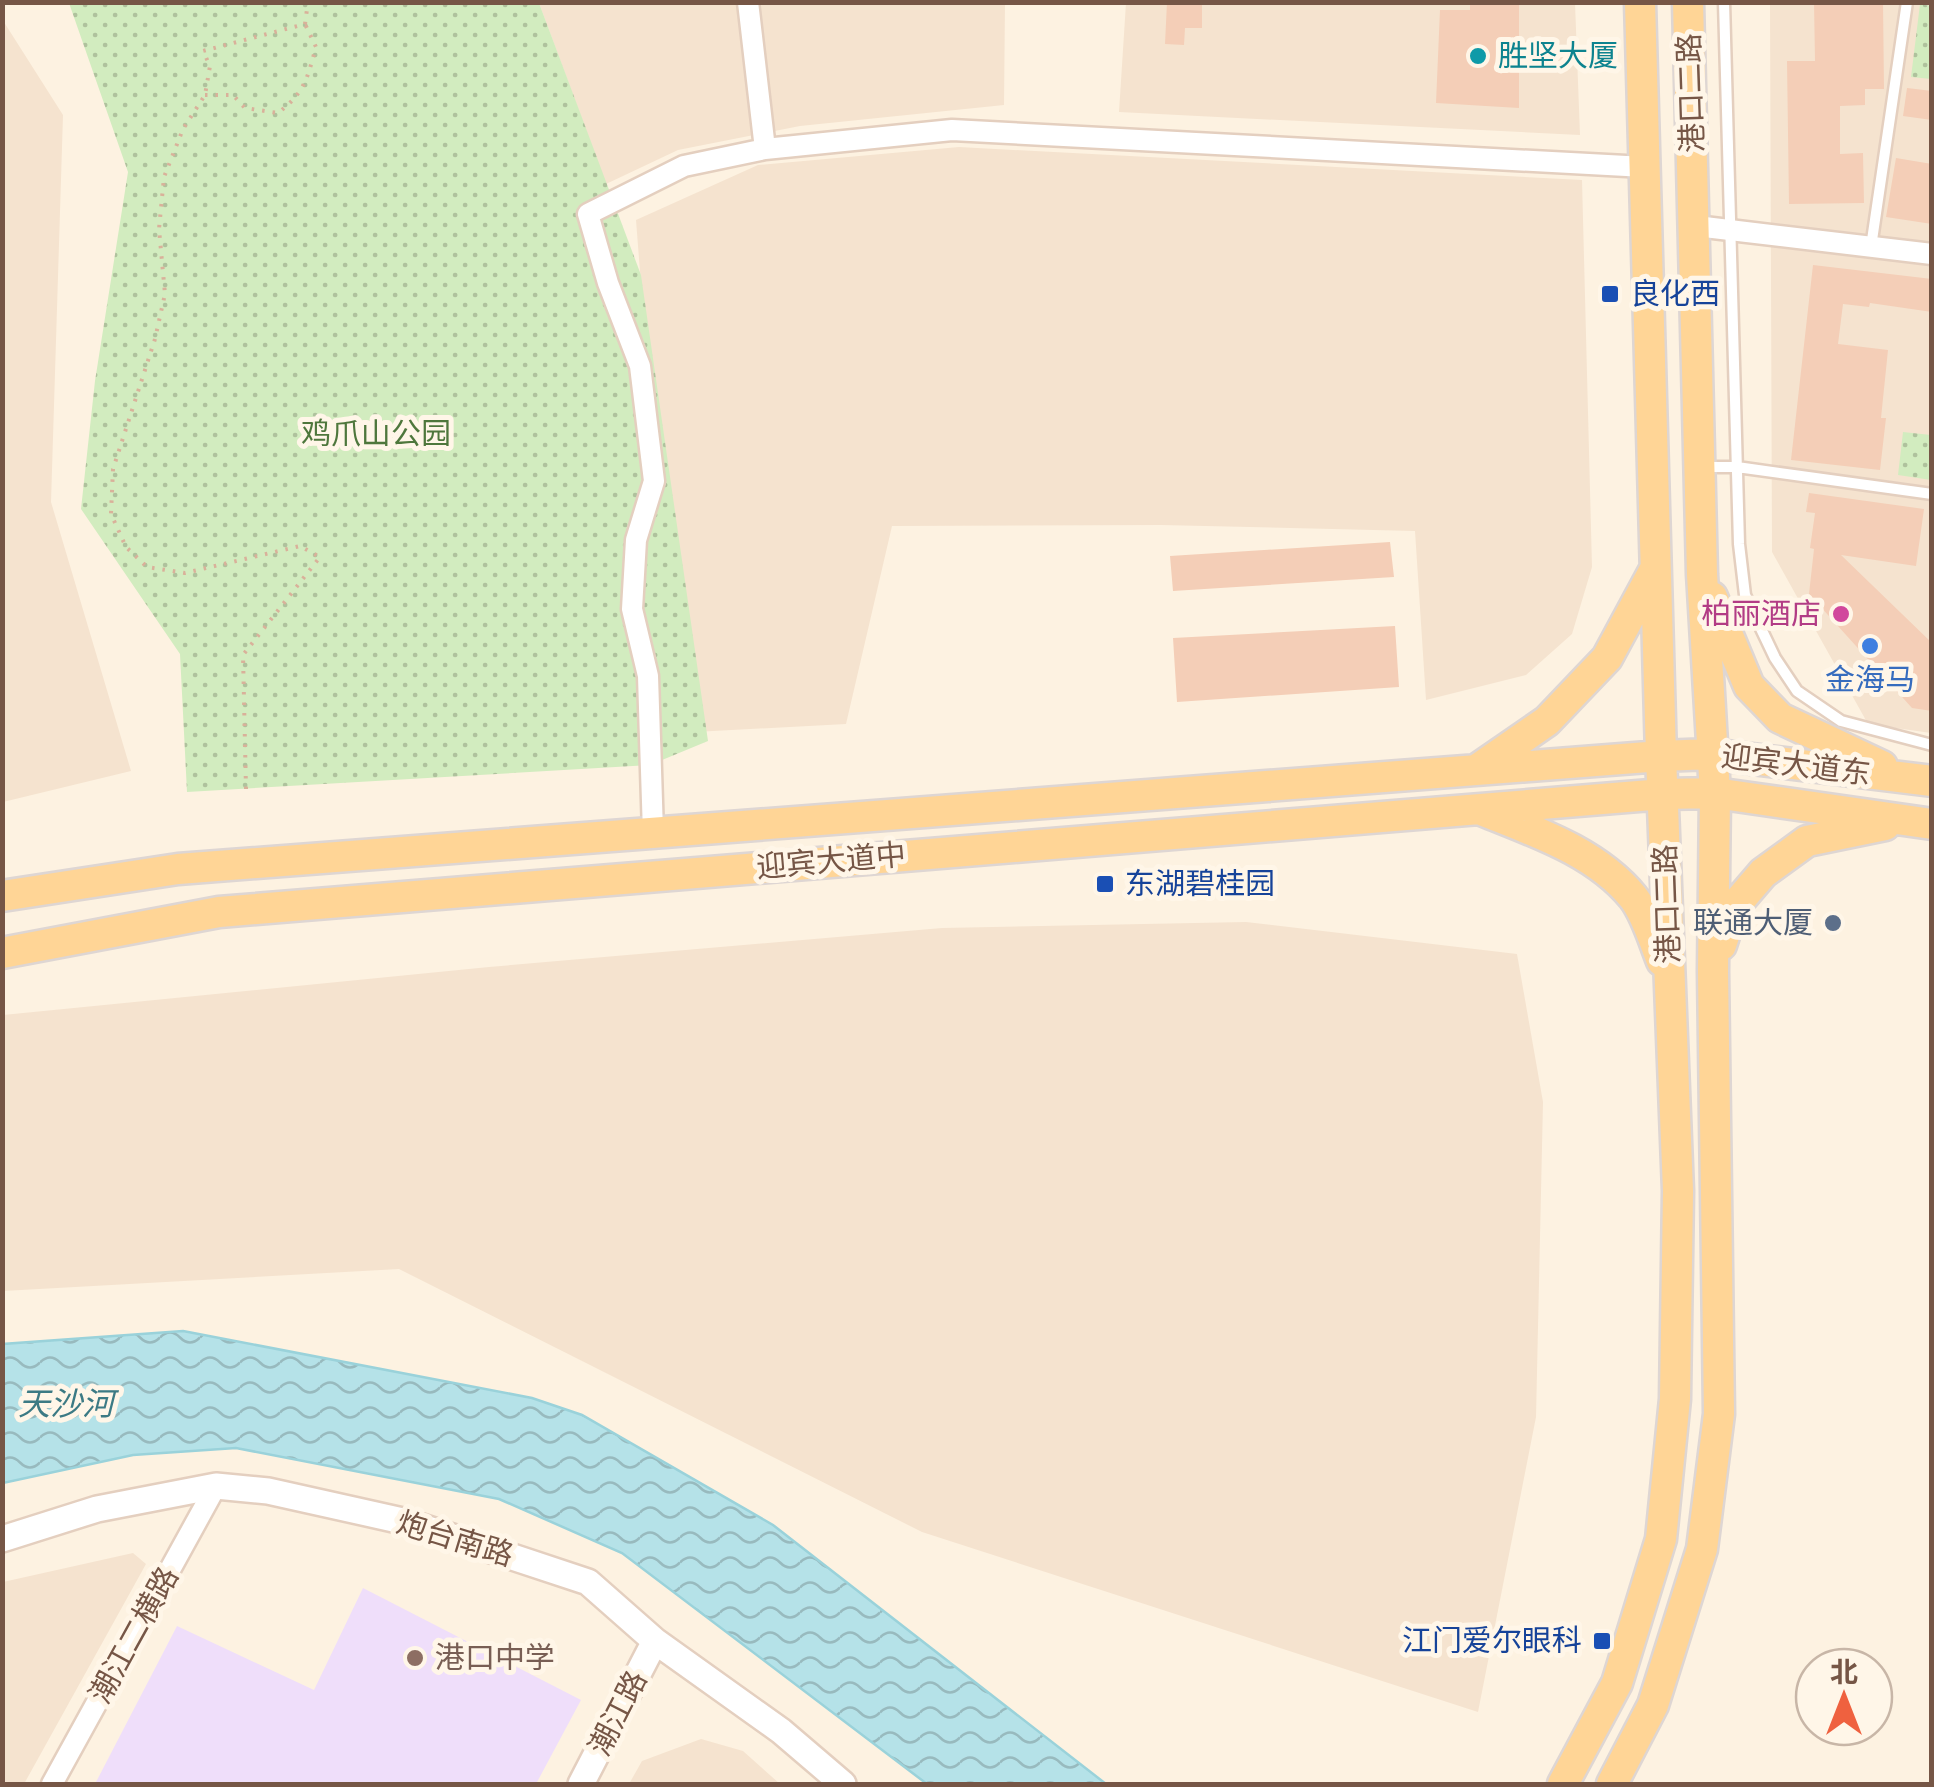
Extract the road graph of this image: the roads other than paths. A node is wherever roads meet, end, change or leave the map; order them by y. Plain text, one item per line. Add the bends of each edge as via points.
1 (748, 2) edge
2 (1640, 2) edge
3 (1688, 2) edge
4 (1724, 2) edge
5 (1907, 2) edge
6 (765, 148) junction
7 (1645, 166) junction
8 (1696, 226) junction
9 (1731, 230) junction
10 (1871, 247) junction
11 (1932, 254) edge
12 (1654, 459) junction
13 (1700, 463) junction
14 (1737, 467) junction
15 (1932, 494) edge
16 (1656, 568) junction
17 (1702, 574) junction
18 (1932, 745) edge
19 (1711, 754) junction
20 (1660, 756) junction
21 (1475, 770) junction
22 (1920, 779) edge
23 (1716, 793) junction
24 (1662, 794) junction
25 (1476, 808) junction
26 (1919, 822) edge
27 (654, 833) junction
28 (2, 896) edge
29 (2, 953) edge
30 (1712, 972) junction
31 (1669, 976) junction
32 (1717, 1188) junction
33 (1678, 1191) junction
34 (216, 1486) junction
35 (2, 1538) edge
36 (656, 1641) junction
37 (52, 1784) edge
38 (581, 1784) edge
39 (843, 1784) edge
40 (1563, 1784) edge
41 (1612, 1784) edge

1 - 6 street
2 - 7 main road, 港口二路
3 - 8 main road, 港口二路
4 - 9 lane
5 - 10 lane
6 - 7 street via 952,130
6 - 27 street via 684,166 588,214 640,366 654,480 636,540 632,609 648,676
7 - 12 main road, 港口二路
8 - 9 street
8 - 13 main road, 港口二路
9 - 10 street
9 - 14 lane
10 - 11 street
12 - 13 main road
12 - 16 main road, 港口二路
13 - 14 lane
13 - 17 main road, 港口二路
14 - 15 lane
14 - 18 lane via 1745,594 1774,658 1798,691 1841,721
16 - 20 main road, 港口二路
16 - 21 main road via 1607,658 1547,721
17 - 19 main road, 港口二路
17 - 22 main road via 1749,686 1780,718
19 - 20 main road, 迎宾大道东
19 - 22 main road, 迎宾大道东
19 - 23 main road, 港口二路
20 - 21 main road, 迎宾大道中
20 - 24 main road, 港口二路
21 - 27 main road, 迎宾大道中
23 - 24 main road, 迎宾大道东
23 - 26 main road, 迎宾大道东
23 - 30 main road, 港口二路
24 - 25 main road, 迎宾大道中
24 - 31 main road, 港口二路
25 - 29 main road, 迎宾大道中 via 219,912
25 - 31 main road via 1558,841 1634,898
26 - 30 main road via 1807,841 1763,874 1733,908
27 - 28 main road, 迎宾大道中 via 178,869
30 - 32 main road, 港口二路
31 - 33 main road, 港口二路
32 - 33 main road
32 - 41 main road, 港口二路 via 1719,1414 1702,1548 1653,1705
33 - 40 main road, 港口二路 via 1676,1399 1661,1539 1617,1683
34 - 35 street, 炮台南路 via 97,1509
34 - 36 street, 炮台南路 via 407,1522 588,1582
34 - 37 street, 潮江二横路
36 - 38 street, 潮江路
36 - 39 street, 炮台南路

